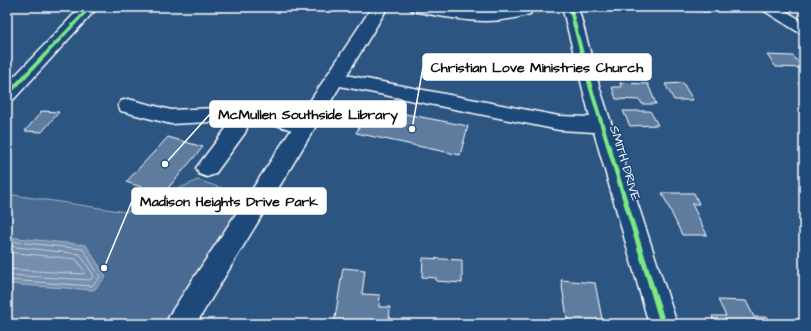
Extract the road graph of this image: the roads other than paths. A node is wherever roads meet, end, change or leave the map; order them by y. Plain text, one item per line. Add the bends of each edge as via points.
1 (90, 7) edge
2 (380, 7) edge
3 (526, 7) edge
4 (570, 7) edge
5 (768, 7) edge
6 (426, 8) edge
7 (804, 29) edge
8 (334, 79) junction
9 (7, 95) edge
10 (128, 106) dead end
11 (241, 114) junction
12 (602, 125) junction
13 (305, 127) junction
14 (207, 168) dead end
15 (180, 324) edge
16 (663, 324) edge

1 - 9 street
2 - 8 street
3 - 6 street via 524,11 515,15 490,18
4 - 12 street, SMITH DRIVE
5 - 7 street
8 - 12 street via 559,123
8 - 13 street
10 - 11 street via 171,117
11 - 13 street via 261,113
11 - 14 street via 238,128
12 - 16 street, SMITH DRIVE
13 - 15 street

